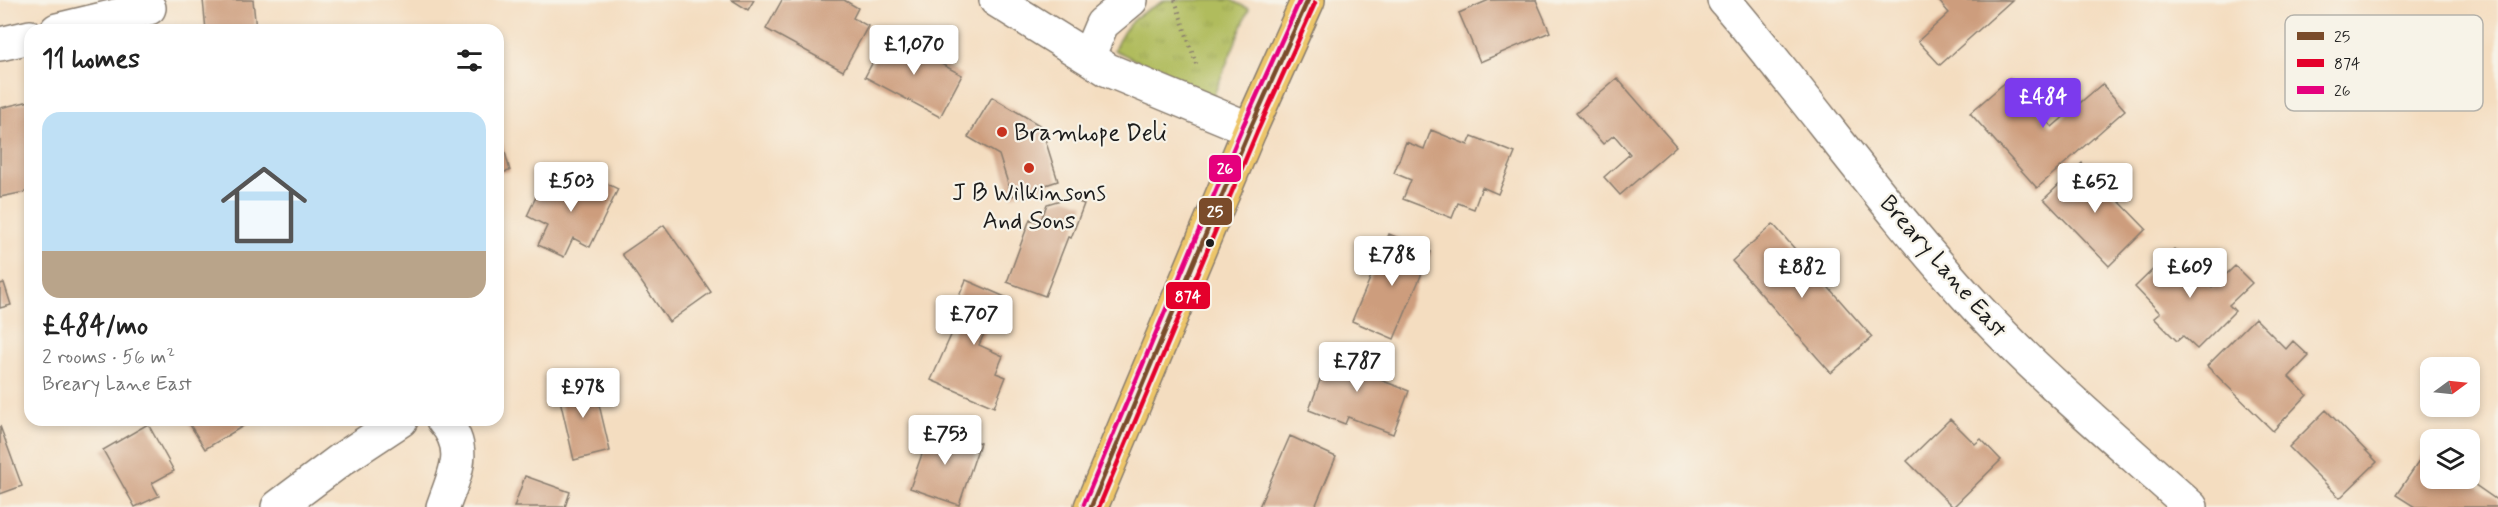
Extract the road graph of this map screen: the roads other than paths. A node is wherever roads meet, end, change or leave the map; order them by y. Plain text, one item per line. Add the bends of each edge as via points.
1 (996, 0) edge
2 (1131, 0) edge
3 (1307, 0) edge
4 (1739, 5) edge
5 (149, 8) dead end
6 (82, 24) edge
7 (24, 38) edge
8 (0, 44) edge
9 (1088, 57) junction
10 (1250, 129) junction
11 (392, 426) edge
12 (448, 426) edge
13 (278, 507) edge
14 (443, 507) edge
15 (1090, 507) edge
16 (2191, 507) edge

1 - 9 street
2 - 9 street via 1102,24
3 - 10 highway
4 - 16 street, Breary Lane East via 1908,228 1978,310
5 - 6 street
7 - 8 street
9 - 10 street via 1108,70
10 - 15 highway
11 - 13 street
12 - 14 street via 460,454

